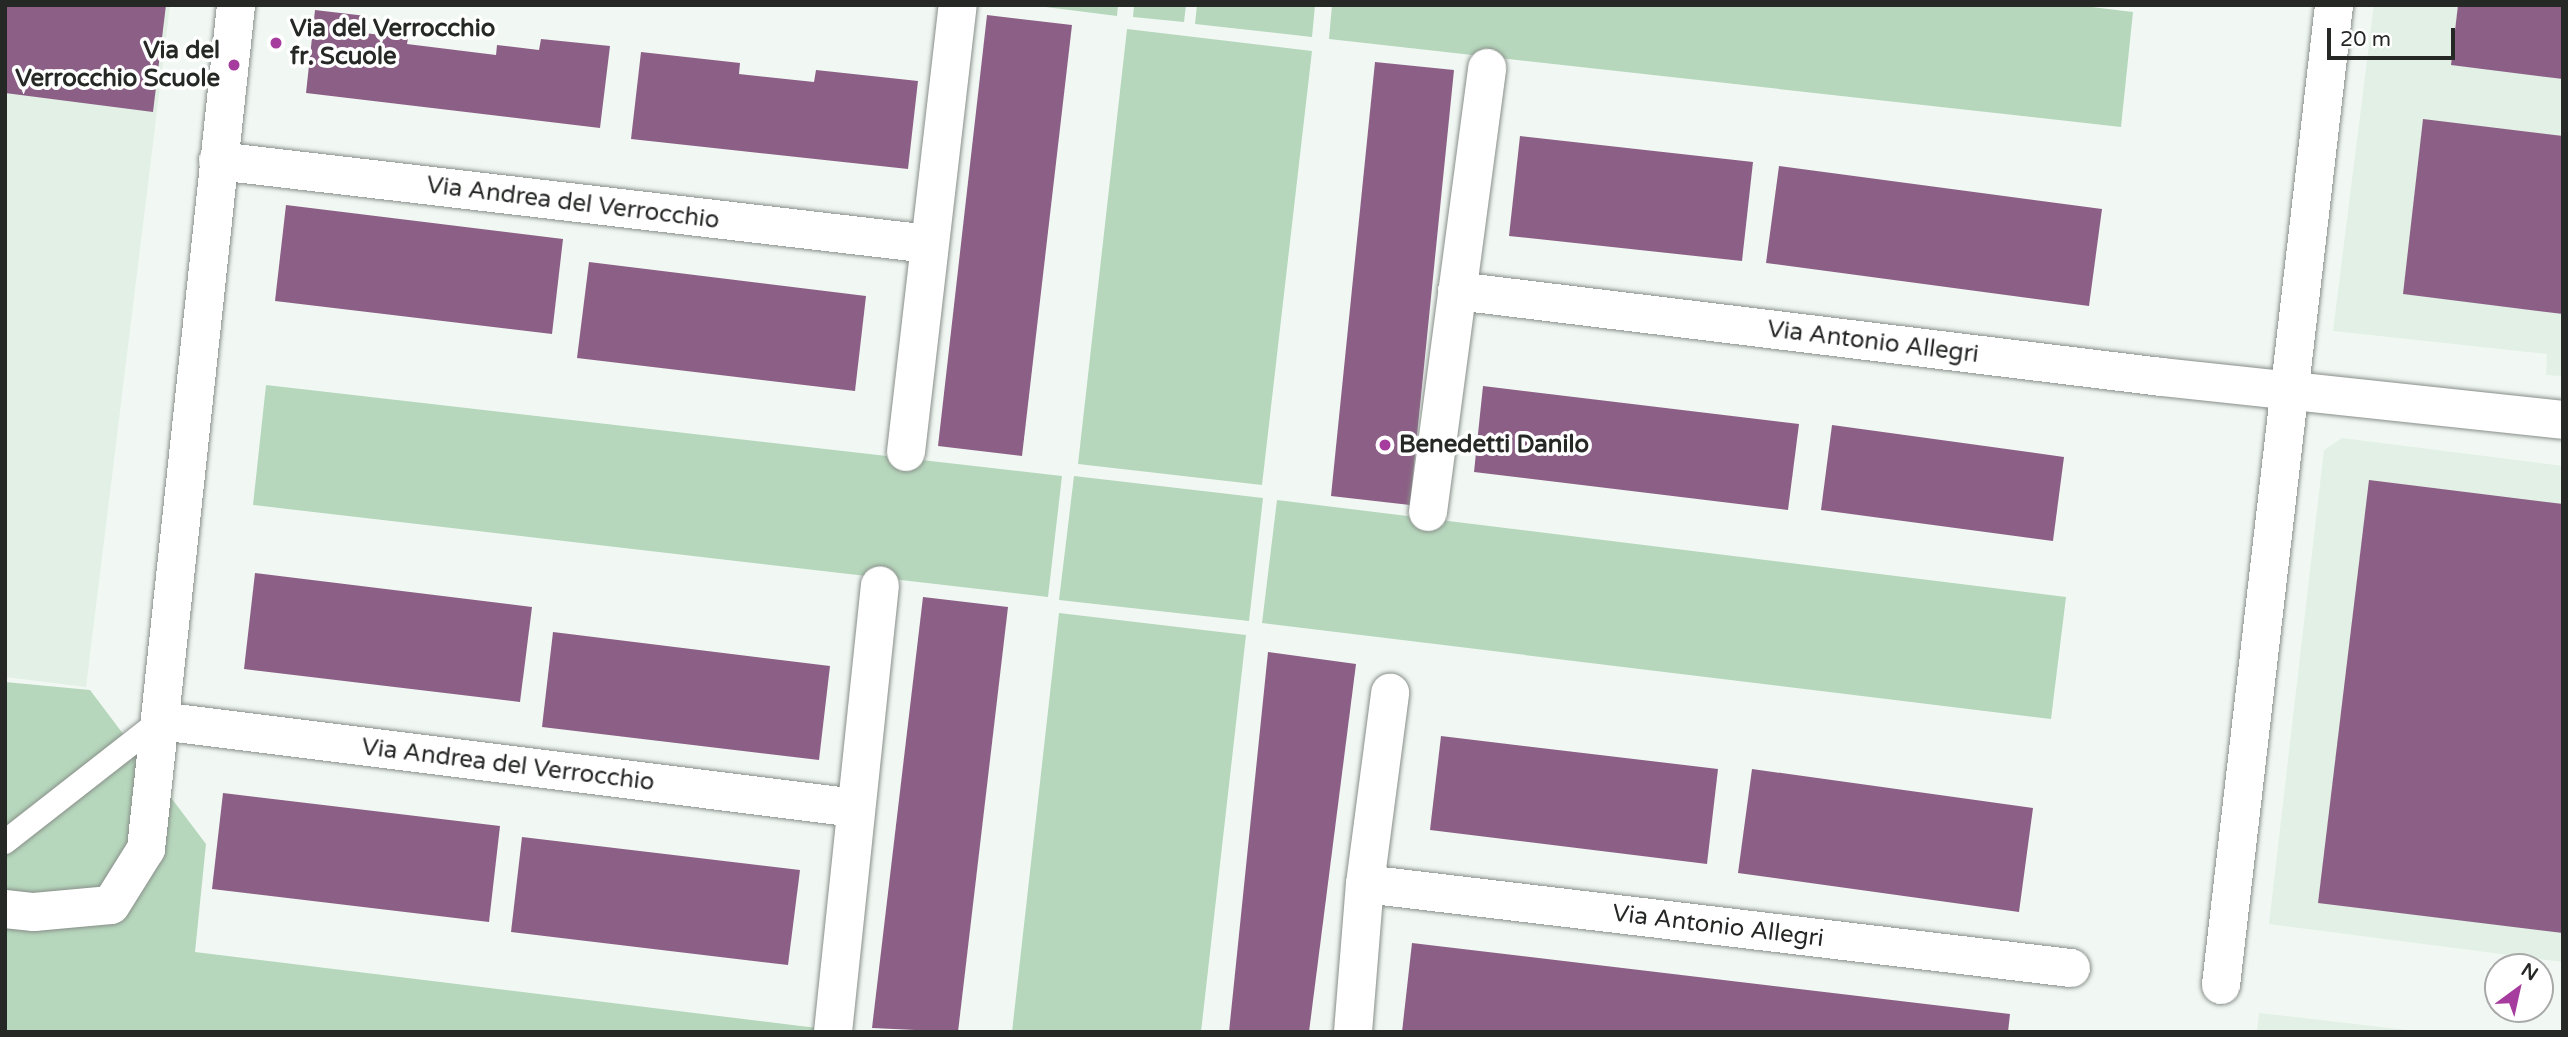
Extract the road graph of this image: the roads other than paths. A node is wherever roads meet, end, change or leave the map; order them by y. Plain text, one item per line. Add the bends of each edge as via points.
1 (236, 5) edge
2 (958, 5) edge
3 (2334, 5) edge
4 (1487, 68) dead end
5 (218, 161) junction
6 (929, 244) junction
7 (1457, 291) junction
8 (2289, 390) junction
9 (2563, 420) edge
10 (906, 452) dead end
11 (1428, 512) dead end
12 (880, 585) dead end
13 (1390, 693) dead end
14 (160, 721) junction
15 (856, 808) junction
16 (5, 842) edge
17 (1365, 884) junction
18 (5, 909) edge
19 (2071, 968) dead end
20 (2221, 985) dead end
21 (833, 1032) edge
22 (1353, 1032) edge

1 - 5 street
2 - 6 street
3 - 8 street
4 - 7 street
5 - 6 street, Via Andrea del Verrocchio
5 - 14 street
6 - 10 street
7 - 8 street, Via Antonio Allegri
7 - 11 street
8 - 9 street, Via Antonio Allegri
8 - 20 street
12 - 15 street
13 - 17 street
14 - 15 street, Via Andrea del Verrocchio
14 - 16 lane
14 - 18 street via 146,849 111,905 34,912
15 - 21 street
17 - 19 street, Via Antonio Allegri
17 - 22 street

